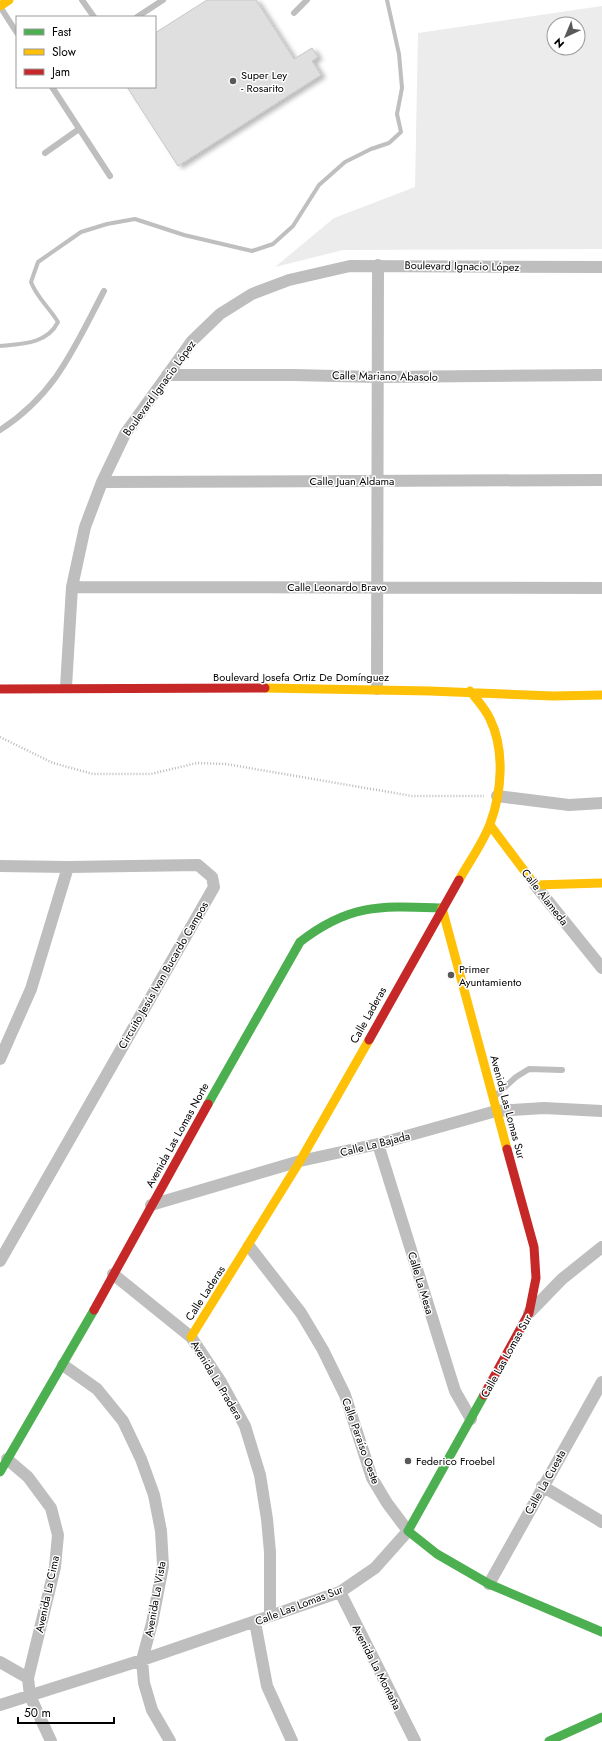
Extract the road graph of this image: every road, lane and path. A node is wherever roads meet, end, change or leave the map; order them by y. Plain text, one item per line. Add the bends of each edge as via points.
1 (9, 0) edge
2 (82, 0) edge
3 (163, 0) edge
4 (307, 0) edge
5 (0, 7) edge
6 (294, 13) dead end
7 (93, 16) edge
8 (139, 16) edge
9 (16, 31) edge
10 (53, 88) edge
11 (79, 129) junction
12 (45, 153) dead end
13 (110, 176) dead end
14 (378, 266) junction
15 (602, 267) edge
16 (104, 291) dead end
17 (167, 375) junction
18 (602, 375) edge
19 (377, 378) junction
20 (0, 430) edge
21 (602, 480) edge
22 (102, 482) junction
23 (378, 482) junction
24 (72, 587) junction
25 (378, 588) junction
26 (602, 588) edge
27 (66, 687) junction
28 (0, 689) edge
29 (377, 689) junction
30 (470, 691) junction
31 (602, 695) edge
32 (0, 737) edge
33 (497, 796) junction
34 (602, 803) edge
35 (490, 825) junction
36 (0, 866) edge
37 (68, 867) junction
38 (602, 883) edge
39 (535, 885) junction
40 (442, 908) junction
41 (602, 968) edge
42 (0, 1059) edge
43 (562, 1070) dead end
44 (493, 1098) junction
45 (496, 1111) junction
46 (602, 1111) edge
47 (378, 1144) junction
48 (300, 1161) junction
49 (151, 1205) junction
50 (249, 1246) junction
51 (602, 1247) edge
52 (0, 1261) edge
53 (113, 1274) junction
54 (529, 1313) junction
55 (191, 1337) junction
56 (63, 1365) junction
57 (601, 1387) edge
58 (471, 1419) junction
59 (8, 1459) junction
60 (0, 1472) edge
61 (542, 1486) junction
62 (602, 1522) edge
63 (408, 1531) junction
64 (489, 1584) junction
65 (340, 1592) junction
66 (270, 1616) junction
67 (255, 1622) junction
68 (602, 1632) edge
69 (142, 1660) junction
70 (0, 1662) edge
71 (28, 1678) junction
72 (30, 1696) junction
73 (0, 1705) edge
74 (602, 1717) edge
75 (51, 1741) edge
76 (170, 1741) edge
77 (292, 1741) edge
78 (415, 1741) edge
79 (549, 1741) edge

1 - 5 main road
2 - 7 lane
3 - 8 lane
4 - 6 lane
5 - 9 lane
10 - 11 lane
11 - 12 lane
11 - 13 lane
14 - 15 street, Boulevard Ignacio López
14 - 17 street, Boulevard Ignacio López via 350,266 318,272 252,294 220,314 192,341
14 - 19 street
16 - 20 lane via 62,370 15,421
17 - 19 street, Calle Mariano Abasolo
17 - 22 street, Boulevard Ignacio López via 124,434
18 - 19 street, Calle Mariano Abasolo
19 - 23 street
21 - 23 street, Calle Juan Aldama
22 - 23 street, Calle Juan Aldama
22 - 24 street, Boulevard Ignacio López via 85,527
23 - 25 street
24 - 25 street, Calle Leonardo Bravo
24 - 27 street, Boulevard Ignacio López
25 - 26 street, Calle Leonardo Bravo
25 - 29 street
27 - 28 main road, Boulevard Josefa Ortiz De Domínguez
27 - 29 main road, Boulevard Josefa Ortiz De Domínguez
29 - 30 main road, Boulevard Josefa Ortiz De Domínguez
30 - 31 main road, Boulevard Josefa Ortiz De Domínguez via 555,697
30 - 33 main road, Calle Laderas via 490,719 498,743 500,766
32 - 33 path via 53,763 93,774 151,774 197,763 226,764 412,796
33 - 34 street via 569,804
33 - 35 main road, Calle Laderas
35 - 39 main road, Calle Alameda
35 - 40 main road, Calle Laderas
36 - 37 street, Circuito Jesús Ivan Bucardo Campos
37 - 42 street via 31,989
37 - 52 street, Circuito Jesús Ivan Bucardo Campos via 198,865 212,877 214,887
38 - 39 main road
39 - 41 street, Calle Alameda
40 - 44 main road, Avenida Las Lomas Sur
40 - 48 main road, Calle Laderas
40 - 49 main road, Avenida Las Lomas Norte via 368,908 332,919 300,942
43 - 44 lane via 529,1070 516,1077
44 - 45 main road, Avenida Las Lomas Sur
45 - 46 street, Calle La Bajada via 544,1108
45 - 47 street, Calle La Bajada
45 - 54 main road, Avenida Las Lomas Sur via 534,1247 536,1278
47 - 48 street, Calle La Bajada
47 - 58 street, Calle La Mesa via 455,1392
48 - 49 street, Calle La Bajada
48 - 50 main road, Calle Laderas
49 - 53 main road, Avenida Las Lomas Norte
50 - 55 main road, Calle Laderas
50 - 63 street, Calle Paraíso Oeste via 301,1313 323,1350 344,1395 372,1478
51 - 54 street, Calle Las Lomas Sur via 562,1279
53 - 55 street, Avenida La Pradera
53 - 56 main road, Avenida Las Lomas Norte
54 - 58 main road, Calle Las Lomas Sur
55 - 66 street, Avenida La Pradera via 221,1382 245,1426 260,1475 270,1552
56 - 59 main road, Avenida Las Lomas Norte
56 - 69 street, Avenida La Vista via 97,1389 123,1421 154,1495 161,1531 163,1566
57 - 61 street, Calle La Cuesta
58 - 63 main road, Calle Las Lomas Sur
59 - 60 main road, Avenida Las Lomas Norte
59 - 71 street, Avenida La Cima via 28,1477 51,1508 58,1534 56,1567
61 - 62 street
61 - 64 street, Calle La Cuesta
63 - 64 main road, Calle Paraíso Oeste via 437,1554
63 - 65 street, Calle Las Lomas Sur via 375,1568
64 - 68 main road, Calle Paraíso Oeste
65 - 66 street, Calle Las Lomas Sur
65 - 78 street, Avenida La Montaña
66 - 67 street, Calle Las Lomas Sur
67 - 69 street, Calle Las Lomas Sur
67 - 77 street via 267,1686
69 - 72 street, Calle Las Lomas Sur
69 - 76 street, Avenida La Vista via 144,1683 152,1710
70 - 71 street
71 - 72 street, Avenida La Cima
72 - 73 street, Calle Las Lomas Sur
72 - 75 street, Avenida La Cima
74 - 79 main road

